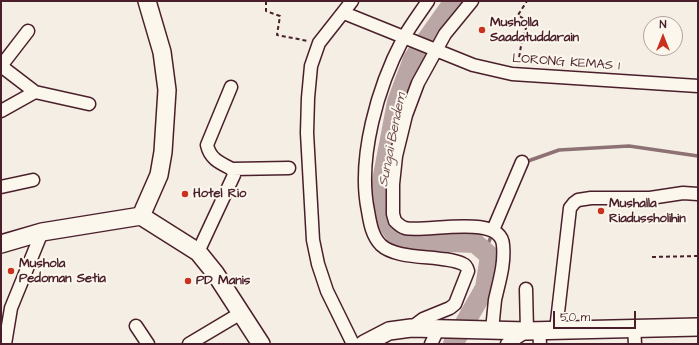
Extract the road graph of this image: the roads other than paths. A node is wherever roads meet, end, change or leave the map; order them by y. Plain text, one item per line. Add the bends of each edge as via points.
1 (148, 1) edge
2 (352, 1) edge
3 (428, 1) edge
4 (472, 1) edge
5 (344, 13) junction
6 (28, 31) dead end
7 (408, 40) junction
8 (433, 49) junction
9 (1, 66) edge
10 (698, 86) edge
11 (231, 87) dead end
12 (35, 92) junction
13 (89, 104) dead end
14 (1, 111) edge
15 (522, 162) dead end
16 (289, 168) dead end
17 (232, 169) junction
18 (33, 180) dead end
19 (1, 187) edge
20 (698, 194) edge
21 (141, 216) junction
22 (493, 230) junction
23 (42, 232) junction
24 (1, 244) edge
25 (198, 252) junction
26 (526, 289) dead end
27 (241, 313) junction
28 (136, 326) dead end
29 (698, 327) edge
30 (411, 328) junction
31 (485, 329) junction
32 (556, 330) junction
33 (436, 334) edge
34 (535, 335) edge
35 (635, 336) edge
36 (5, 344) edge
37 (148, 344) edge
38 (189, 344) edge
39 (261, 344) edge
40 (353, 344) edge
41 (364, 344) edge
42 (507, 344) edge

1 - 21 street via 162,52 167,90 163,152 158,175
2 - 5 street
3 - 7 street
4 - 8 street
5 - 7 street, LORONG KEMAS 1
5 - 40 street via 319,43 311,66 307,133 313,240 318,264 327,291
6 - 9 street
7 - 8 street, LORONG KEMAS 1
7 - 30 street via 385,78 373,121 365,164 364,195 372,230 380,244 393,252 452,261 463,264 468,271 455,304 423,319
8 - 10 street, LORONG KEMAS 1 via 473,65 517,75
8 - 22 street via 406,115 396,156 393,184 395,222 405,228 477,226
9 - 12 street
11 - 17 street via 207,145 214,159
12 - 13 street
12 - 14 street
15 - 22 street
16 - 17 street
17 - 25 street via 233,179
18 - 19 street
20 - 32 street via 684,193 650,198 591,198 574,203 570,208
21 - 23 street
21 - 25 street
22 - 31 street via 503,241 503,262 495,302
23 - 24 street
23 - 36 street via 11,308
25 - 27 street
26 - 34 street
27 - 38 street
27 - 39 street
28 - 37 street
29 - 35 street
30 - 33 street
30 - 41 street via 389,331
31 - 33 street
31 - 34 street
32 - 34 street
32 - 35 street
34 - 42 street

